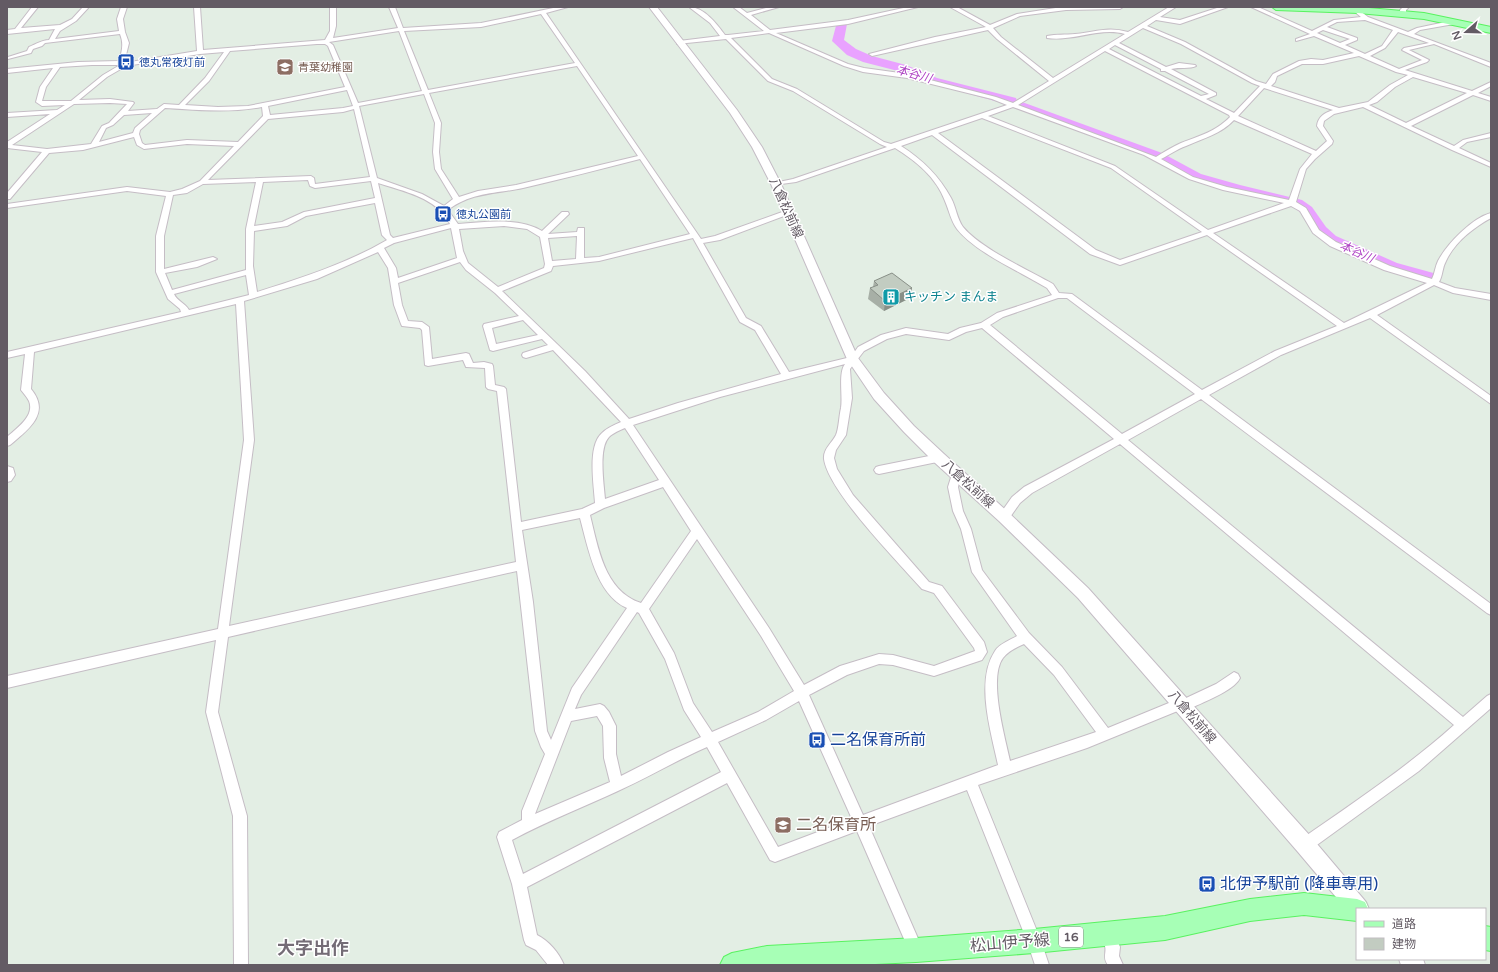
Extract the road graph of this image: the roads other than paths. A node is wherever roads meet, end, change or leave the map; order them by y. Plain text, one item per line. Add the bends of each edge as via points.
1 (35, 7) edge
2 (86, 7) edge
3 (124, 7) edge
4 (197, 7) edge
5 (333, 7) edge
6 (392, 7) edge
7 (565, 7) edge
8 (653, 7) edge
9 (692, 7) edge
10 (736, 7) edge
11 (776, 7) edge
12 (915, 7) edge
13 (953, 7) edge
14 (1120, 7) edge
15 (1171, 7) edge
16 (1225, 7) edge
17 (1254, 7) edge
18 (1276, 7) edge
19 (1355, 9) edge
20 (1404, 10) edge
21 (543, 12) junction
22 (746, 15) junction
23 (1155, 18) junction
24 (1366, 18) junction
25 (1283, 21) junction
26 (1453, 21) junction
27 (1277, 23) dead end
28 (989, 26) junction
29 (1143, 26) junction
30 (62, 27) junction
31 (1324, 28) junction
32 (17, 30) junction
33 (401, 30) junction
34 (1396, 30) junction
35 (1491, 30) edge
36 (768, 31) junction
37 (7, 32) edge
38 (122, 32) junction
39 (1313, 33) junction
40 (1129, 34) junction
41 (1408, 34) junction
42 (725, 36) junction
43 (1049, 37) dead end
44 (52, 40) junction
45 (1298, 40) dead end
46 (328, 41) junction
47 (1432, 42) junction
48 (679, 43) junction
49 (1115, 43) junction
50 (1341, 45) junction
51 (228, 49) junction
52 (1105, 49) junction
53 (200, 52) junction
54 (872, 54) dead end
55 (1362, 55) junction
56 (9, 58) edge
57 (123, 64) junction
58 (577, 64) junction
59 (7, 65) edge
60 (1491, 65) edge
61 (1193, 66) dead end
62 (57, 67) junction
63 (1166, 69) junction
64 (7, 71) edge
65 (1398, 71) junction
66 (1154, 74) junction
67 (1411, 76) junction
68 (1053, 81) junction
69 (1491, 84) edge
70 (1264, 86) junction
71 (349, 88) junction
72 (426, 92) junction
73 (1471, 93) junction
74 (1201, 98) junction
75 (1491, 99) edge
76 (72, 103) junction
77 (1014, 105) junction
78 (1364, 105) junction
79 (182, 106) junction
80 (265, 106) junction
81 (356, 106) junction
82 (1338, 110) junction
83 (158, 111) junction
84 (58, 112) junction
85 (123, 113) junction
86 (7, 115) edge
87 (982, 116) junction
88 (1234, 116) junction
89 (266, 117) junction
90 (1405, 126) junction
91 (932, 132) junction
92 (136, 134) junction
93 (1491, 135) edge
94 (238, 144) junction
95 (7, 145) edge
96 (93, 146) junction
97 (892, 146) junction
98 (1454, 149) junction
99 (48, 151) junction
100 (1316, 153) junction
101 (642, 157) junction
102 (1157, 159) junction
103 (1491, 165) edge
104 (260, 179) junction
105 (374, 179) junction
106 (202, 182) junction
107 (776, 184) junction
108 (170, 194) junction
109 (7, 197) edge
110 (457, 199) junction
111 (378, 200) junction
112 (1292, 203) junction
113 (7, 206) edge
114 (444, 209) junction
115 (788, 213) junction
116 (566, 214) dead end
117 (1491, 215) edge
118 (455, 226) junction
119 (250, 229) junction
120 (1208, 233) junction
121 (543, 236) junction
122 (697, 239) junction
123 (391, 242) junction
124 (380, 248) junction
125 (213, 259) dead end
126 (462, 259) junction
127 (580, 261) junction
128 (549, 264) junction
129 (250, 271) junction
130 (160, 272) junction
131 (394, 282) junction
132 (1434, 282) junction
133 (497, 290) junction
134 (170, 293) junction
135 (253, 296) junction
136 (1057, 296) junction
137 (1491, 297) edge
138 (240, 300) junction
139 (186, 313) junction
140 (1370, 314) junction
141 (525, 317) junction
142 (984, 325) junction
143 (1344, 327) junction
144 (544, 336) junction
145 (554, 347) junction
146 (30, 350) junction
147 (7, 355) edge
148 (526, 355) dead end
149 (853, 359) junction
150 (786, 375) junction
151 (1202, 395) junction
152 (1491, 401) edge
153 (627, 423) junction
154 (1121, 438) junction
155 (7, 442) edge
156 (939, 458) junction
157 (7, 470) edge
158 (879, 470) dead end
159 (956, 474) junction
160 (7, 478) edge
161 (665, 482) junction
162 (600, 505) junction
163 (584, 513) junction
164 (1004, 517) junction
165 (516, 527) junction
166 (697, 531) junction
167 (522, 566) junction
168 (638, 608) junction
169 (1491, 610) edge
170 (222, 633) junction
171 (1025, 636) junction
172 (981, 652) junction
173 (1000, 654) junction
174 (1234, 678) dead end
175 (7, 682) edge
176 (802, 693) junction
177 (1491, 700) edge
178 (1182, 705) junction
179 (568, 715) junction
180 (1462, 724) junction
181 (1105, 734) junction
182 (710, 740) junction
183 (552, 752) junction
184 (1005, 770) junction
185 (730, 774) junction
186 (970, 782) junction
187 (617, 785) junction
188 (861, 823) junction
189 (528, 824) junction
190 (1305, 845) junction
191 (519, 884) junction
192 (1357, 908) edge
193 (1356, 909) edge
194 (1105, 933) junction
195 (1034, 941) junction
196 (919, 958) edge
197 (767, 962) edge
198 (241, 965) edge
199 (557, 965) edge
200 (732, 965) edge
201 (1042, 965) edge
202 (1116, 965) edge

1 - 32 street
2 - 30 street
3 - 38 street via 120,19
4 - 53 street
5 - 46 street via 334,22
6 - 33 street
7 - 21 street
8 - 48 main road, 八倉松前線
9 - 42 street
10 - 22 street
11 - 22 street
12 - 36 street via 853,21
13 - 28 street
14 - 28 street via 1066,8 1034,12
15 - 23 street
16 - 23 street via 1180,22
17 - 25 street
18 - 19 main road
19 - 20 main road
19 - 24 street
20 - 26 main road
21 - 33 street via 481,25
21 - 58 street
22 - 36 street
23 - 29 street
24 - 31 street via 1336,21
24 - 34 street
25 - 27 street
25 - 39 street
26 - 35 main road
26 - 41 street
28 - 54 street via 983,30
28 - 68 street via 999,38
29 - 40 street
29 - 70 street via 1183,43
30 - 32 street
30 - 44 street
31 - 39 street
31 - 50 street via 1355,39
32 - 37 street
33 - 46 street via 366,33
33 - 72 street
34 - 41 street
34 - 55 street via 1383,48
36 - 42 street
36 - 77 street via 854,67 907,76
38 - 44 street
38 - 57 street via 126,43
39 - 45 street
39 - 50 street
40 - 43 street via 1111,29
40 - 49 street
41 - 47 street
42 - 48 street
42 - 97 street via 770,80 796,90 882,143
44 - 56 street via 31,48 29,52
46 - 51 street
46 - 71 street
47 - 60 street
47 - 65 street via 1406,49 1426,60
48 - 107 main road, 八倉松前線 via 746,129
49 - 52 street
49 - 63 street
50 - 55 street
51 - 53 street
51 - 79 street via 199,91
52 - 66 street
52 - 68 street
53 - 57 street
55 - 65 street
55 - 70 street via 1323,62 1301,62 1275,75 1272,82
56 - 59 street
57 - 62 street
57 - 76 street
58 - 72 street
58 - 101 street
61 - 63 street via 1179,65
62 - 64 street
62 - 76 street via 43,87 39,102
63 - 66 street
63 - 74 street via 1214,94
65 - 67 street
66 - 74 street
67 - 73 street
67 - 78 street
68 - 77 street
69 - 73 street
70 - 82 street
70 - 88 street
71 - 80 street
71 - 81 street
72 - 81 street
72 - 110 street via 438,123 438,169
73 - 75 street
73 - 90 street
74 - 88 street
76 - 84 street
76 - 85 street via 131,103
77 - 87 street
77 - 102 street
78 - 82 street
78 - 90 street
79 - 80 street via 218,109
79 - 83 street via 164,106
80 - 89 street
81 - 89 street via 343,110
81 - 105 street
82 - 100 street via 1327,115 1320,124 1330,141
83 - 85 street
83 - 92 street via 137,129
84 - 86 street
84 - 95 street
85 - 96 street via 104,127
87 - 91 street
87 - 120 street via 1113,167
88 - 100 street
88 - 102 street via 1218,132 1182,145
89 - 94 street
90 - 98 street
91 - 97 street
91 - 120 street via 1093,252 1120,263
92 - 94 street via 139,144 144,147 187,142
92 - 96 street
93 - 98 street via 1465,141
94 - 106 street
95 - 99 street
96 - 99 street
97 - 107 street via 794,181
97 - 136 street via 915,158 931,173 948,199 960,228 982,247 1050,286
98 - 103 street
99 - 109 street
100 - 112 street via 1302,168
101 - 110 street via 518,188 482,192
101 - 122 street
102 - 112 street via 1183,174 1204,182
104 - 105 street via 311,178 312,185 315,186
104 - 106 street
104 - 119 street
105 - 111 street
105 - 114 street
106 - 108 street via 184,192
107 - 115 main road, 八倉松前線
108 - 113 street via 127,189
108 - 130 street via 160,236
110 - 114 street
111 - 119 street via 304,214 284,224
111 - 123 street via 386,235
112 - 120 street
112 - 132 street via 1303,210 1316,231 1333,244 1387,268
114 - 118 street
115 - 122 street via 717,238
115 - 149 main road, 八倉松前線
116 - 121 street via 551,225
117 - 132 street via 1478,222 1446,254 1441,262 1438,278
118 - 121 street via 516,225 533,229
118 - 123 street
118 - 126 street
119 - 129 street
120 - 143 street
121 - 127 street via 581,232
121 - 128 street
122 - 127 street via 599,260
122 - 150 street via 743,320 758,328
123 - 124 street
124 - 131 street via 392,268
124 - 135 street via 314,277
125 - 130 street
126 - 131 street
126 - 133 street via 471,270
127 - 128 street
128 - 133 street via 548,269 543,272
129 - 134 street
129 - 135 street
130 - 134 street
131 - 165 street via 405,324 422,325 426,329 428,363 466,356 469,365 489,366 491,387 501,389
132 - 137 street via 1457,291
132 - 140 street
133 - 141 street
134 - 139 street via 172,299 183,307
135 - 138 street
136 - 142 street via 1000,315
136 - 151 street via 1069,296
138 - 139 street
138 - 170 street via 248,440
139 - 146 street
140 - 143 street
140 - 152 street
141 - 144 street
141 - 144 street via 487,326 493,348
142 - 149 street via 963,330 949,337 898,332 870,343
142 - 154 street
143 - 151 street via 1278,353
144 - 145 street
145 - 148 street
145 - 153 street
146 - 147 street
146 - 155 street via 26,390 32,395 35,403 34,412 27,425
149 - 150 street
149 - 156 main road, 八倉松前線 via 893,412
149 - 172 street via 846,369 847,398 841,435 831,449 829,458 832,469 849,498 926,586 938,589 980,646
150 - 153 street
151 - 154 street
151 - 169 street
153 - 161 street
153 - 162 street via 604,434 599,448
154 - 164 street via 1028,490 1016,500
154 - 180 street
156 - 158 street
156 - 159 main road, 八倉松前線
157 - 160 street via 10,471
159 - 164 main road, 八倉松前線
159 - 171 street via 954,488 958,511 966,529 977,572
161 - 162 street
161 - 166 street
162 - 163 street
163 - 165 street
163 - 168 street via 608,586 624,602
164 - 178 main road, 八倉松前線 via 1083,593
165 - 167 street
166 - 168 street
166 - 176 street via 765,632
167 - 170 street
167 - 183 street via 540,730
168 - 179 street via 576,692
168 - 182 street via 670,657 688,706
170 - 175 street
170 - 198 street via 212,712 240,816
171 - 173 street
171 - 181 street via 1058,671
172 - 173 street
172 - 176 street via 978,656 934,671 893,660 879,659 837,673
173 - 184 street via 994,666 991,688
174 - 178 street via 1220,688
176 - 182 street via 762,716
176 - 188 street
177 - 180 street
178 - 181 street
178 - 190 main road, 八倉松前線
179 - 183 street
179 - 187 street via 600,710 606,717 610,725 609,753
180 - 190 street via 1430,754 1388,787
181 - 184 street
182 - 185 street
182 - 187 street via 672,756
183 - 189 street via 529,811
184 - 186 street
185 - 188 street via 775,855
185 - 191 street
186 - 188 street
186 - 195 street
187 - 189 street
188 - 196 street
189 - 191 street via 504,837
190 - 192 main road, 八倉松前線
191 - 199 street via 531,940 541,945
193 - 194 main road, 松山伊予線 / 16 via 1304,904 1250,910 1165,928
194 - 195 main road, 松山伊予線 / 16
194 - 202 street via 1113,947 1111,957
195 - 196 main road, 松山伊予線 / 16
195 - 201 street
196 - 197 main road, 松山伊予線 / 16
197 - 200 main road, 松山伊予線 / 16

